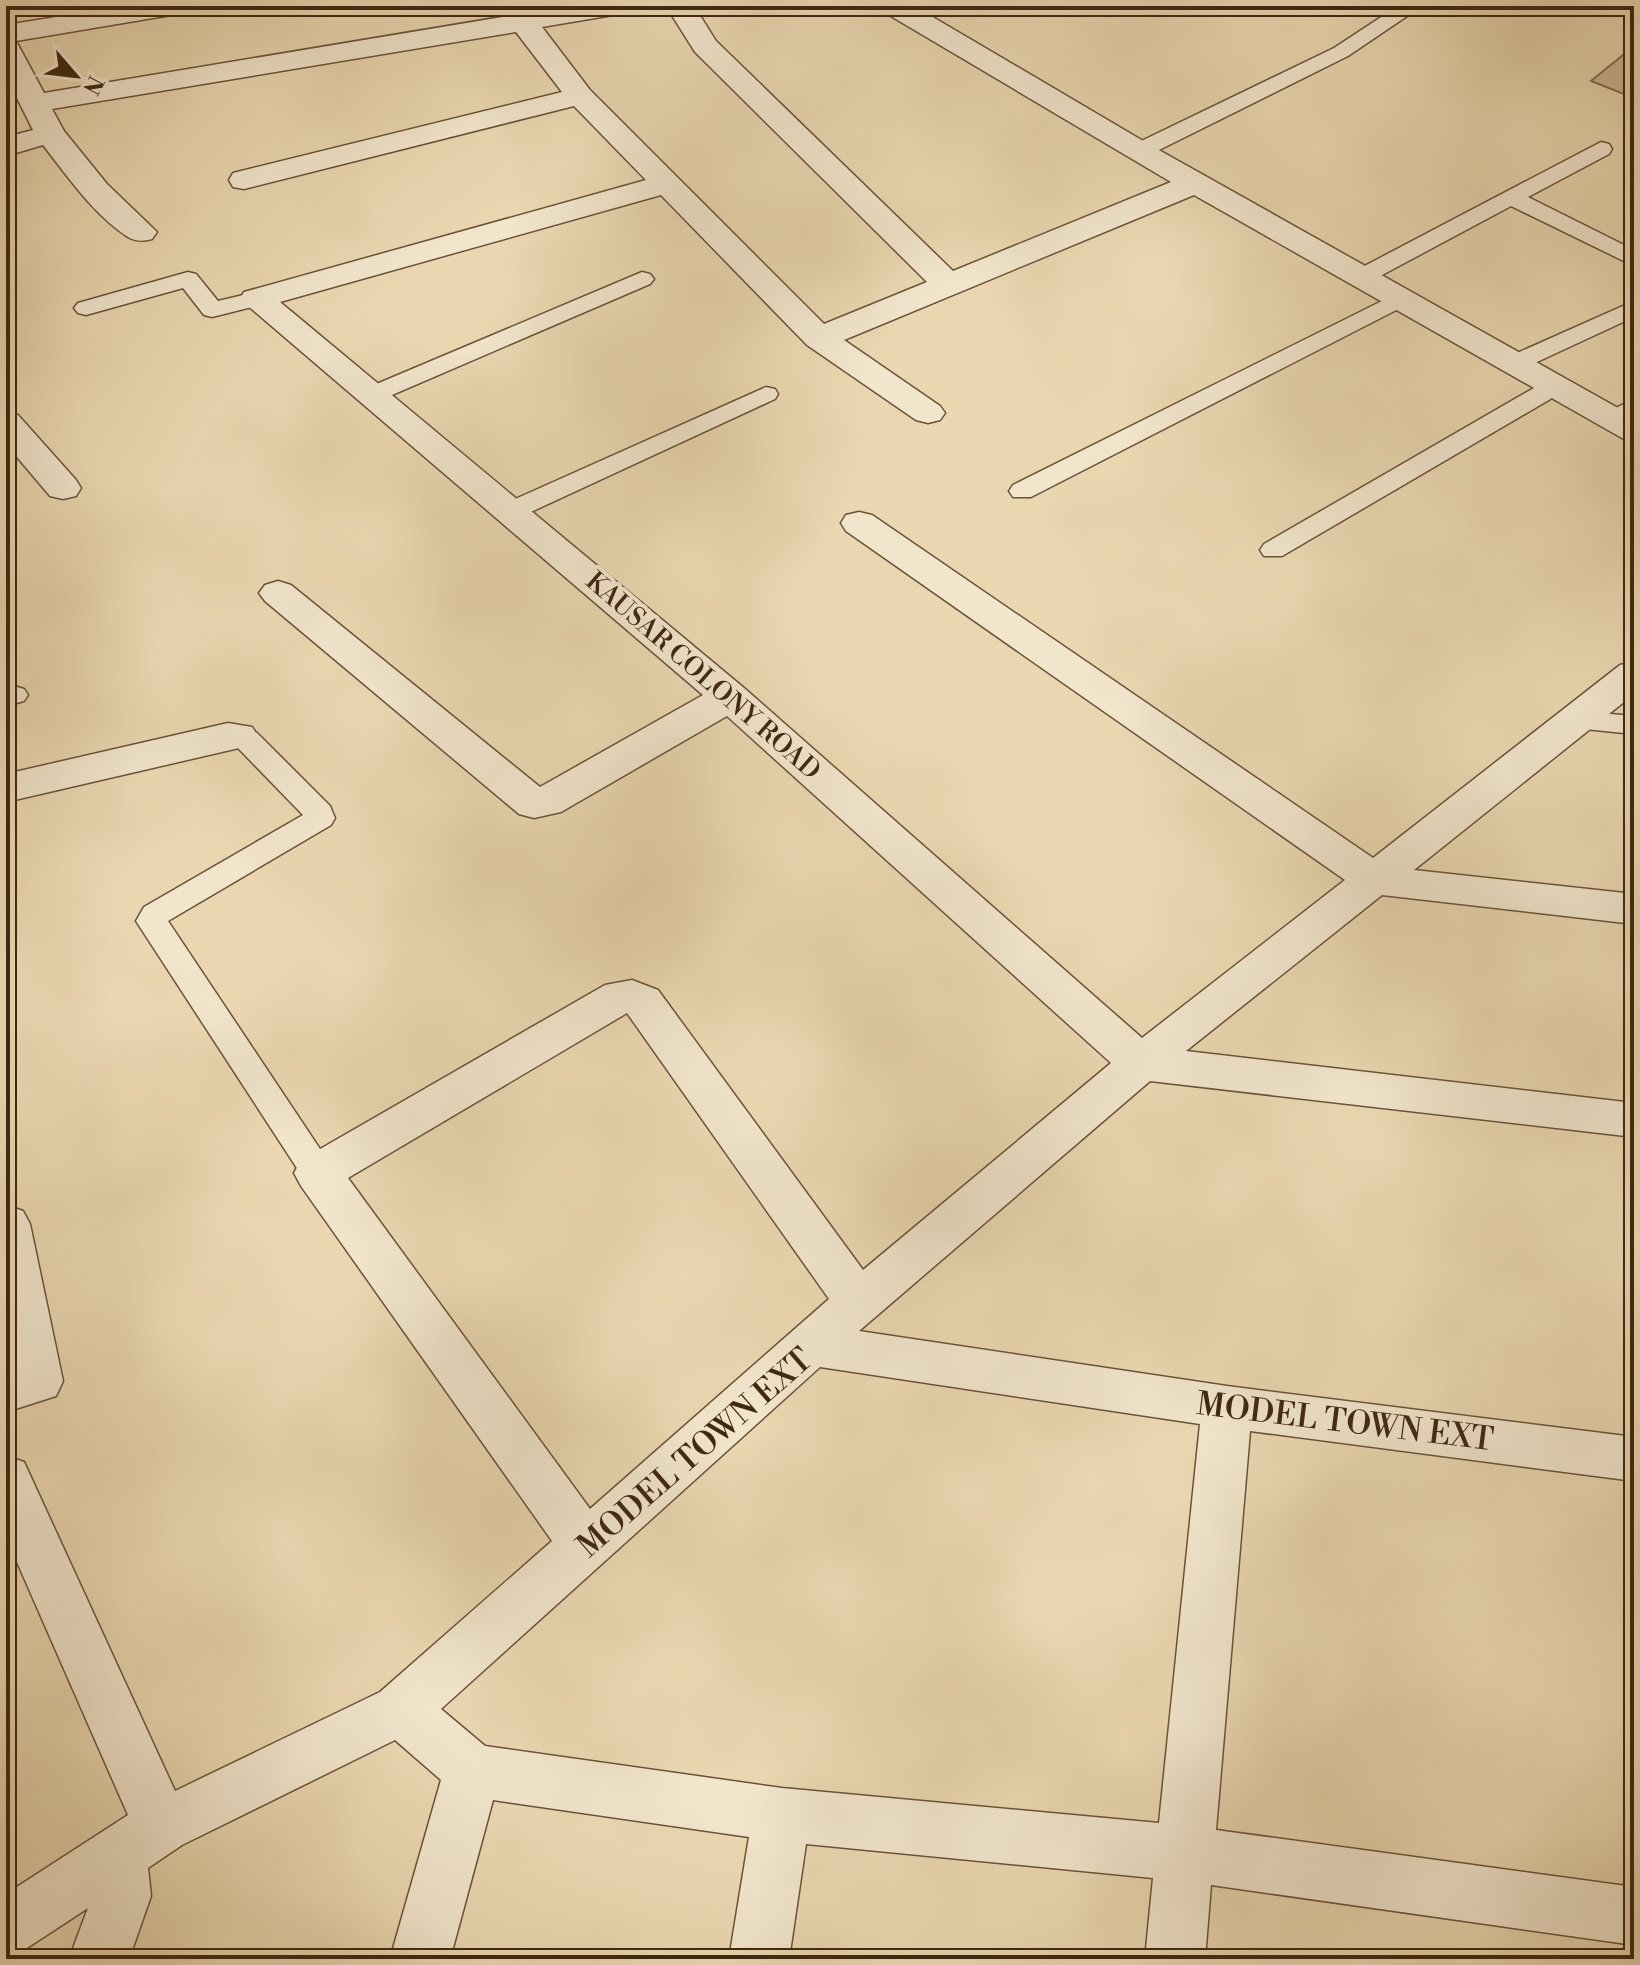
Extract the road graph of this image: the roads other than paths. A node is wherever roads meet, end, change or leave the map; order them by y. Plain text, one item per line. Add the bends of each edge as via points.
1 (177, 6) edge
2 (619, 6) edge
3 (680, 6) edge
4 (894, 6) edge
5 (1412, 6) edge
6 (523, 22) junction
7 (6, 34) edge
8 (6, 47) edge
9 (580, 96) junction
10 (37, 103) junction
11 (50, 134) junction
12 (6, 147) edge
13 (1601, 149) dead end
14 (1139, 151) junction
15 (244, 180) dead end
16 (1196, 183) junction
17 (667, 184) junction
18 (1510, 197) junction
19 (141, 232) dead end
20 (1634, 259) edge
21 (1361, 277) junction
22 (642, 279) dead end
23 (949, 286) junction
24 (256, 299) junction
25 (1400, 299) junction
26 (86, 308) dead end
27 (1634, 308) edge
28 (819, 338) junction
29 (1515, 363) junction
30 (1555, 386) junction
31 (766, 394) dead end
32 (369, 396) junction
33 (928, 413) dead end
34 (1627, 419) edge
35 (6, 422) edge
36 (63, 488) dead end
37 (1022, 491) dead end
38 (511, 511) junction
39 (859, 523) dead end
40 (1273, 550) dead end
41 (278, 593) dead end
42 (1634, 674) edge
43 (730, 697) junction
44 (1575, 720) junction
45 (1634, 725) edge
46 (238, 736) joint
47 (6, 788) edge
48 (1375, 880) junction
49 (1634, 909) edge
50 (1141, 1063) junction
51 (1634, 1120) edge
52 (318, 1173) junction
53 (6, 1224) edge
54 (859, 1302) junction
55 (813, 1345) junction
56 (6, 1391) edge
57 (1227, 1407) junction
58 (1634, 1459) edge
59 (6, 1478) edge
60 (586, 1546) junction
61 (400, 1710) junction
62 (472, 1771) junction
63 (782, 1815) junction
64 (140, 1841) junction
65 (1183, 1853) junction
66 (1634, 1916) edge
67 (6, 1928) edge
68 (99, 1959) edge
69 (420, 1959) edge
70 (759, 1959) edge
71 (1175, 1959) edge

1 - 7 street
2 - 6 street
3 - 23 street via 705,46
4 - 14 street
5 - 14 lane via 1341,52
6 - 9 street
6 - 10 street
8 - 10 street
9 - 15 street
9 - 17 street
10 - 11 street
11 - 12 street
11 - 19 street via 96,191
13 - 18 lane
14 - 16 street
16 - 21 street
16 - 23 street
17 - 24 street
17 - 28 street
18 - 20 lane
18 - 21 lane
21 - 25 street
22 - 32 lane
23 - 28 street
24 - 26 lane via 212,310 188,279
24 - 32 street, KAUSAR COLONY ROAD
25 - 29 street
25 - 37 lane
27 - 29 lane
28 - 33 street
29 - 30 street
30 - 34 street
30 - 40 lane
31 - 38 lane
32 - 38 street, KAUSAR COLONY ROAD
35 - 36 street
38 - 43 street, KAUSAR COLONY ROAD
39 - 48 street
41 - 43 street via 534,804
42 - 44 street
43 - 50 street, KAUSAR COLONY ROAD
44 - 45 lane
44 - 48 street
46 - 47 street
46 - 52 lane via 320,818 152,921
48 - 49 street
48 - 50 street
50 - 51 street
50 - 54 street
52 - 54 street via 621,996 632,996 642,1001
52 - 60 street
53 - 56 street via 38,1381
54 - 55 street
55 - 57 street, MODEL TOWN EXT
55 - 60 street, MODEL TOWN EXT
57 - 58 street, MODEL TOWN EXT
57 - 65 street
59 - 64 street
60 - 61 street, MODEL TOWN EXT
61 - 62 street
61 - 64 street, MODEL TOWN EXT
62 - 63 street
62 - 69 street
63 - 65 street
63 - 70 street
64 - 67 street, MODEL TOWN EXT
64 - 68 street
65 - 66 street
65 - 71 street

